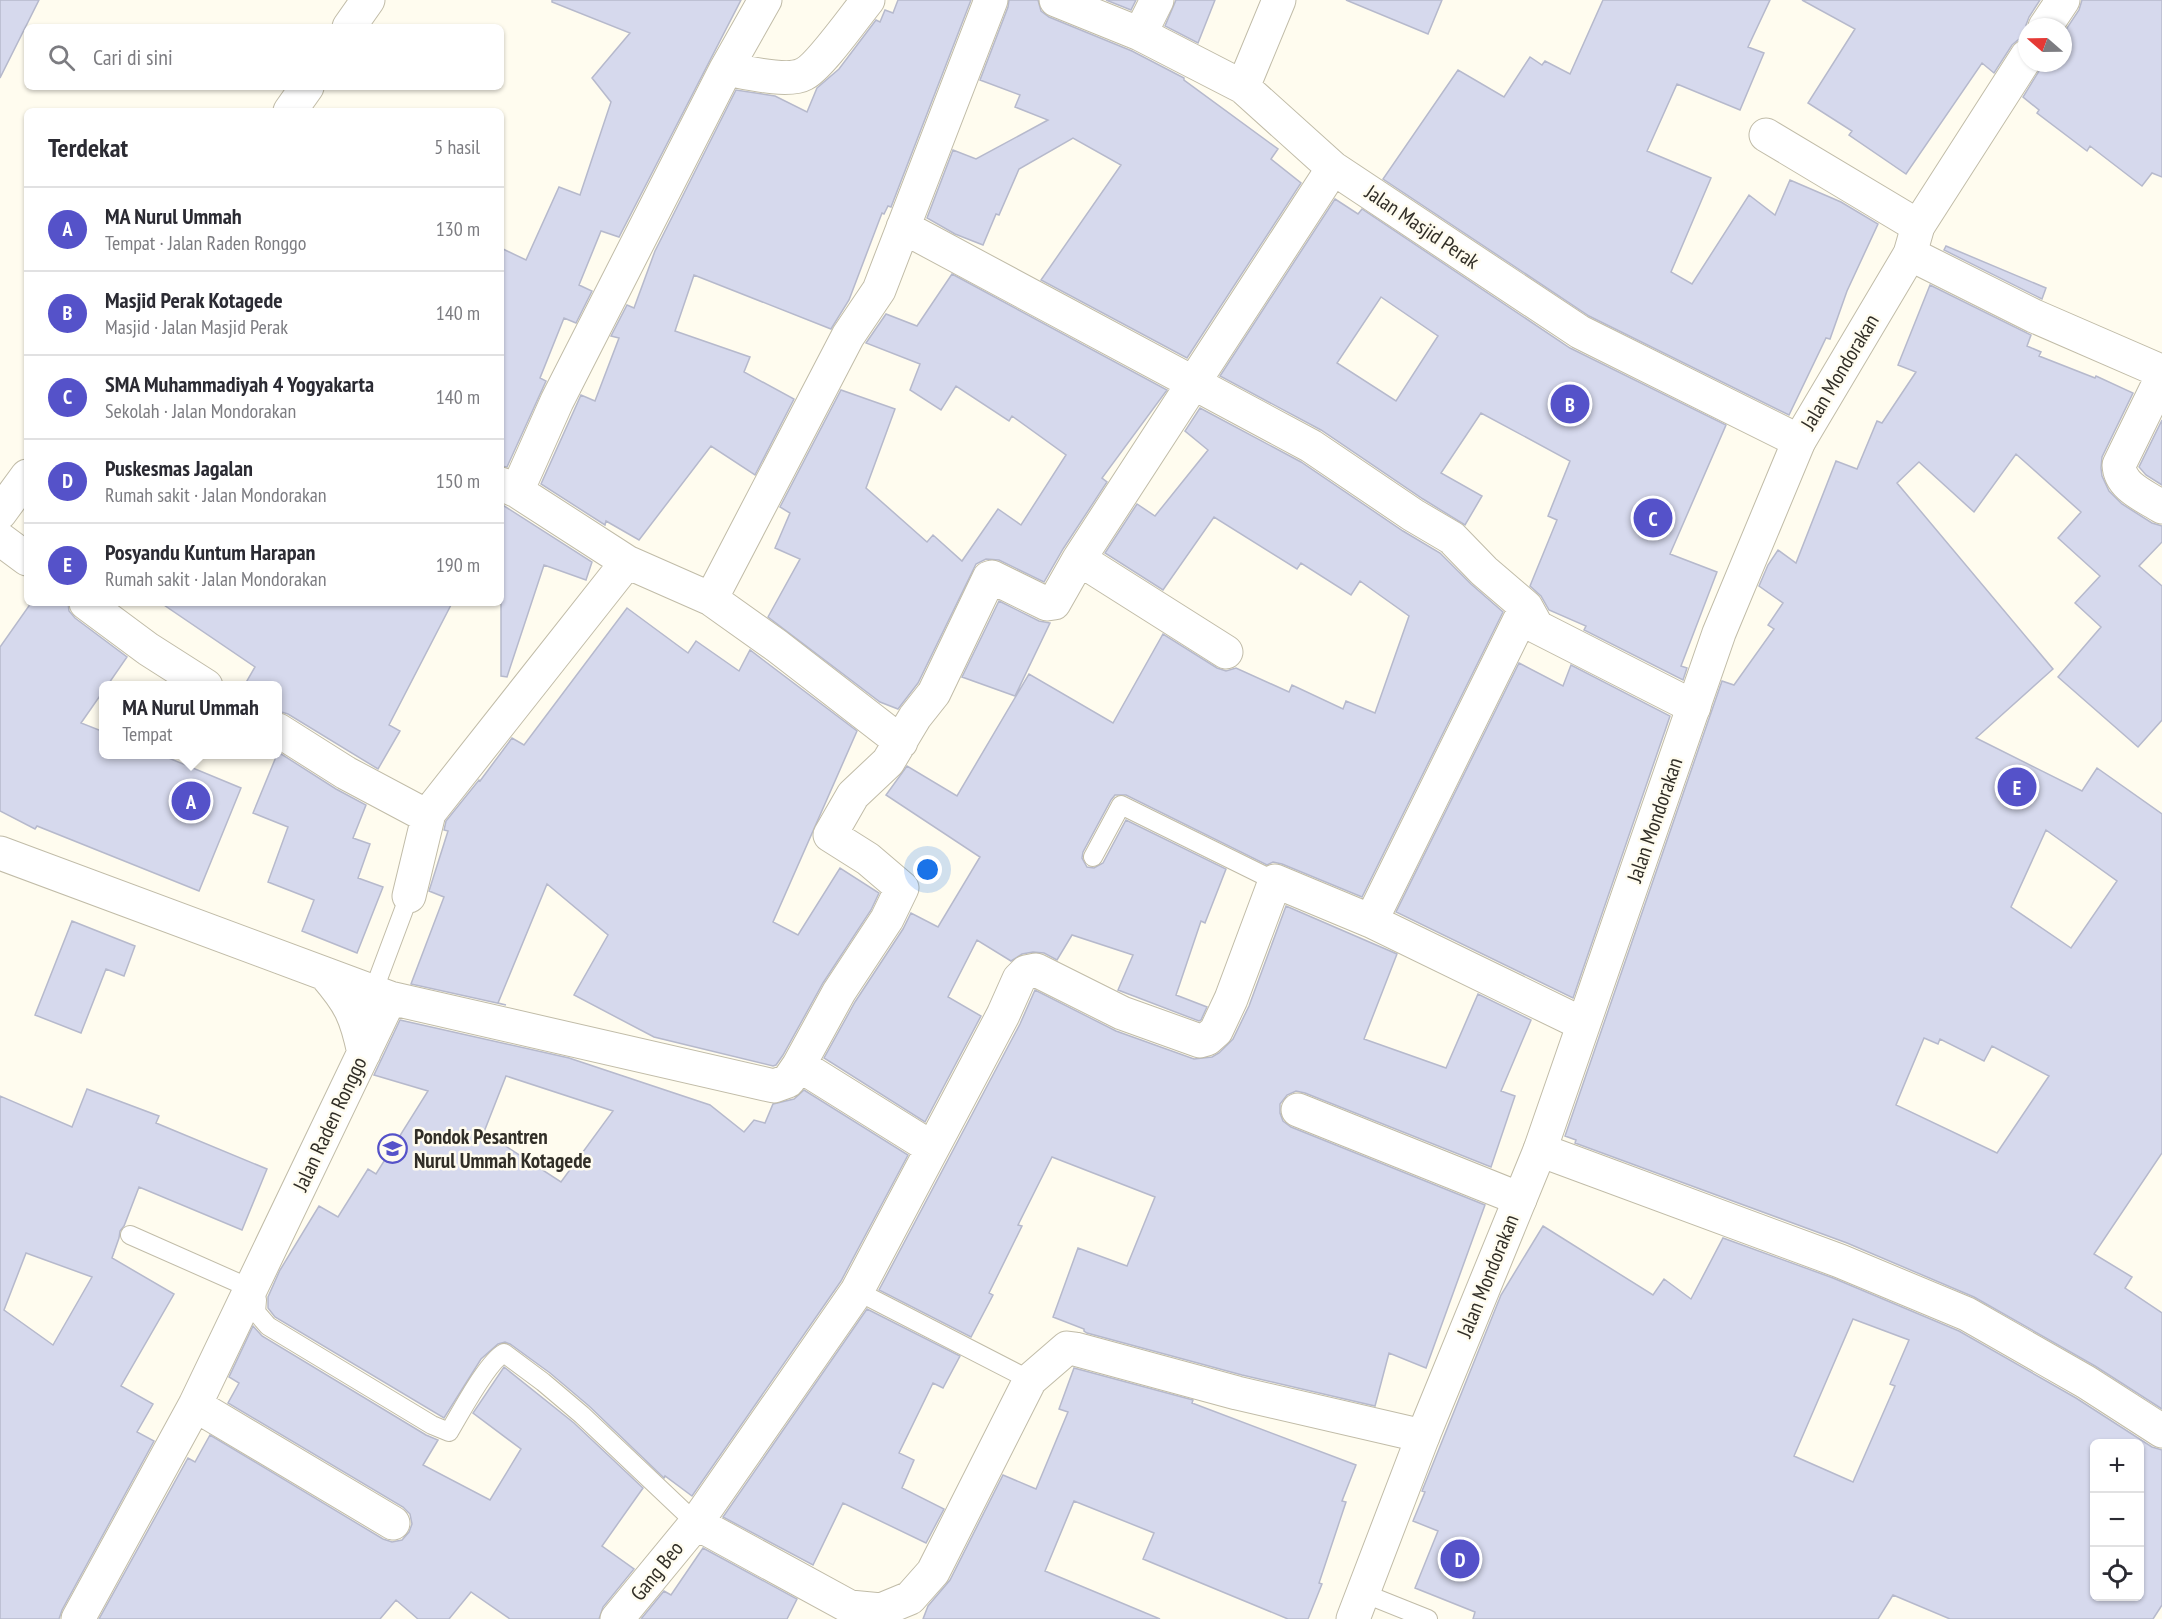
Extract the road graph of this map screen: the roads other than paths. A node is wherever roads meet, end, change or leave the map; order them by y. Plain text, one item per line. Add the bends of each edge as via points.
1 (368, 0) edge
2 (765, 0) edge
3 (868, 0) edge
4 (991, 0) edge
5 (1056, 0) edge
6 (1157, 0) edge
7 (1279, 0) edge
8 (2062, 0) edge
9 (2051, 18) edge
10 (352, 24) edge
11 (1140, 34) junction
12 (726, 69) junction
13 (2018, 71) edge
14 (1243, 87) junction
15 (305, 90) edge
16 (292, 108) edge
17 (1766, 135) dead end
18 (1333, 168) junction
19 (903, 226) junction
20 (1914, 240) junction
21 (1193, 382) junction
22 (1799, 441) junction
23 (24, 480) edge
24 (509, 488) edge
25 (2162, 507) edge
26 (0, 513) edge
27 (0, 539) edge
28 (24, 557) edge
29 (1079, 559) junction
30 (627, 562) junction
31 (711, 599) junction
32 (90, 606) edge
33 (1526, 607) junction
34 (1226, 652) dead end
35 (198, 681) edge
36 (1694, 707) junction
37 (282, 733) edge
38 (901, 742) junction
39 (429, 813) junction
40 (0, 853) edge
41 (1093, 857) dead end
42 (1275, 881) junction
43 (409, 896) joint
44 (1371, 921) junction
45 (325, 974) junction
46 (381, 995) junction
47 (1583, 1024) junction
48 (364, 1053) junction
49 (799, 1065) junction
50 (1298, 1110) dead end
51 (932, 1148) junction
52 (1540, 1150) junction
53 (1520, 1199) junction
54 (130, 1235) dead end
55 (252, 1289) junction
56 (857, 1291) junction
57 (1030, 1380) junction
58 (195, 1405) junction
59 (2162, 1431) edge
60 (1423, 1436) junction
61 (393, 1523) dead end
62 (696, 1523) junction
63 (1358, 1606) edge
64 (889, 1615) edge
65 (1423, 1618) edge
66 (78, 1619) edge
67 (617, 1619) edge

1 - 10 street
2 - 12 street
3 - 12 street via 804,75 787,78
4 - 19 street
5 - 11 street, Jalan Masjid Perak
6 - 11 street
7 - 14 street
8 - 9 street
11 - 14 street, Jalan Masjid Perak
12 - 24 street
13 - 20 street, Jalan Mondorakan
14 - 18 street, Jalan Masjid Perak
15 - 16 street
17 - 20 street
18 - 21 street
18 - 22 street, Jalan Masjid Perak via 1580,332
19 - 21 street
19 - 31 street via 879,290 848,336
20 - 22 street, Jalan Mondorakan
20 - 25 street via 2034,316 2156,369 2160,381 2119,465 2119,474
21 - 29 street
21 - 33 street via 1311,446 1452,538
22 - 36 street, Jalan Mondorakan via 1719,633
23 - 26 street
24 - 30 street
27 - 28 street
29 - 34 street
29 - 38 street via 1051,605 988,578 934,693
30 - 31 street
30 - 39 street
31 - 38 street
32 - 35 street
33 - 36 street via 1537,627
33 - 44 street
36 - 47 street, Jalan Mondorakan
37 - 39 street via 346,773 423,814
38 - 49 street via 888,762 853,795 830,835 868,859 902,888
39 - 43 street
40 - 45 street
41 - 42 lane via 1120,805
42 - 44 street
42 - 51 street, Gang Beo via 1231,999 1208,1040 1200,1041 1122,1013 1036,970 1026,972
43 - 46 lane
44 - 47 street
45 - 46 street
45 - 48 street via 345,997 358,1024
46 - 48 street, Jalan Raden Ronggo
46 - 49 street via 774,1086 788,1081
47 - 52 street, Jalan Mondorakan
48 - 55 street, Jalan Raden Ronggo
49 - 51 street
50 - 53 street
51 - 56 street, Gang Beo
52 - 53 street, Jalan Mondorakan
52 - 59 street via 1840,1261 1967,1314
53 - 60 street, Jalan Mondorakan
54 - 55 lane
55 - 58 street, Jalan Raden Ronggo
55 - 62 lane via 257,1300 256,1312 268,1326 446,1432 504,1353 582,1415
56 - 57 lane
56 - 62 street, Gang Beo
57 - 60 street via 1064,1349 1075,1348 1237,1393
57 - 64 street via 933,1572
58 - 61 street
58 - 66 street, Jalan Raden Ronggo
60 - 63 street, Jalan Mondorakan
62 - 64 street via 850,1607
62 - 67 street, Gang Beo
63 - 65 lane

